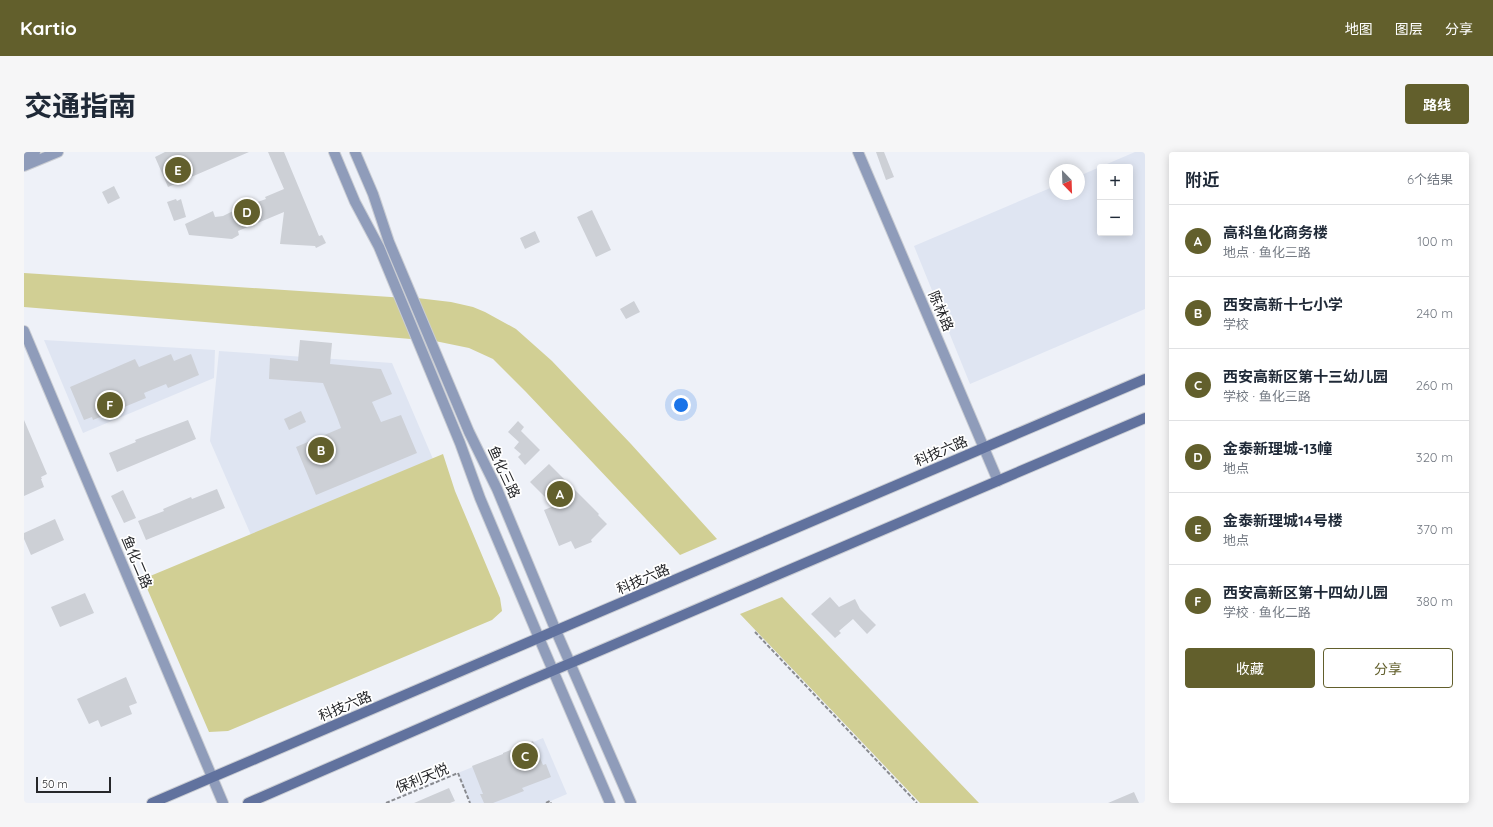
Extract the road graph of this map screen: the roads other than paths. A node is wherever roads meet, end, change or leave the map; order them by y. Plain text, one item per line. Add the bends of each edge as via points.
1 (35, 152) edge
2 (58, 152) edge
3 (334, 152) edge
4 (354, 152) edge
5 (858, 152) edge
6 (24, 157) edge
7 (24, 166) edge
8 (24, 331) edge
9 (1145, 379) edge
10 (1145, 418) edge
11 (984, 447) junction
12 (998, 481) junction
13 (556, 631) junction
14 (539, 638) junction
15 (571, 663) junction
16 (554, 670) junction
17 (213, 778) junction
18 (152, 803) edge
19 (224, 803) edge
20 (248, 803) edge
21 (610, 803) edge
22 (631, 803) edge

1 - 6 street
2 - 7 street
3 - 14 street, 鱼化三路 via 355,202 379,247
4 - 13 street, 鱼化三路 via 373,194 395,257
5 - 11 street, 陈林路
8 - 17 street, 鱼化二路
9 - 11 main road, 科技六路
10 - 12 main road
11 - 12 street, 陈林路
11 - 13 main road, 科技六路
12 - 15 main road
13 - 14 main road, 科技六路
13 - 15 street, 鱼化三路
14 - 16 street, 鱼化三路
14 - 17 main road, 科技六路
15 - 16 main road
15 - 22 street, 鱼化三路
16 - 20 main road
16 - 21 street, 鱼化三路
17 - 18 main road, 科技六路
17 - 19 street, 鱼化二路

